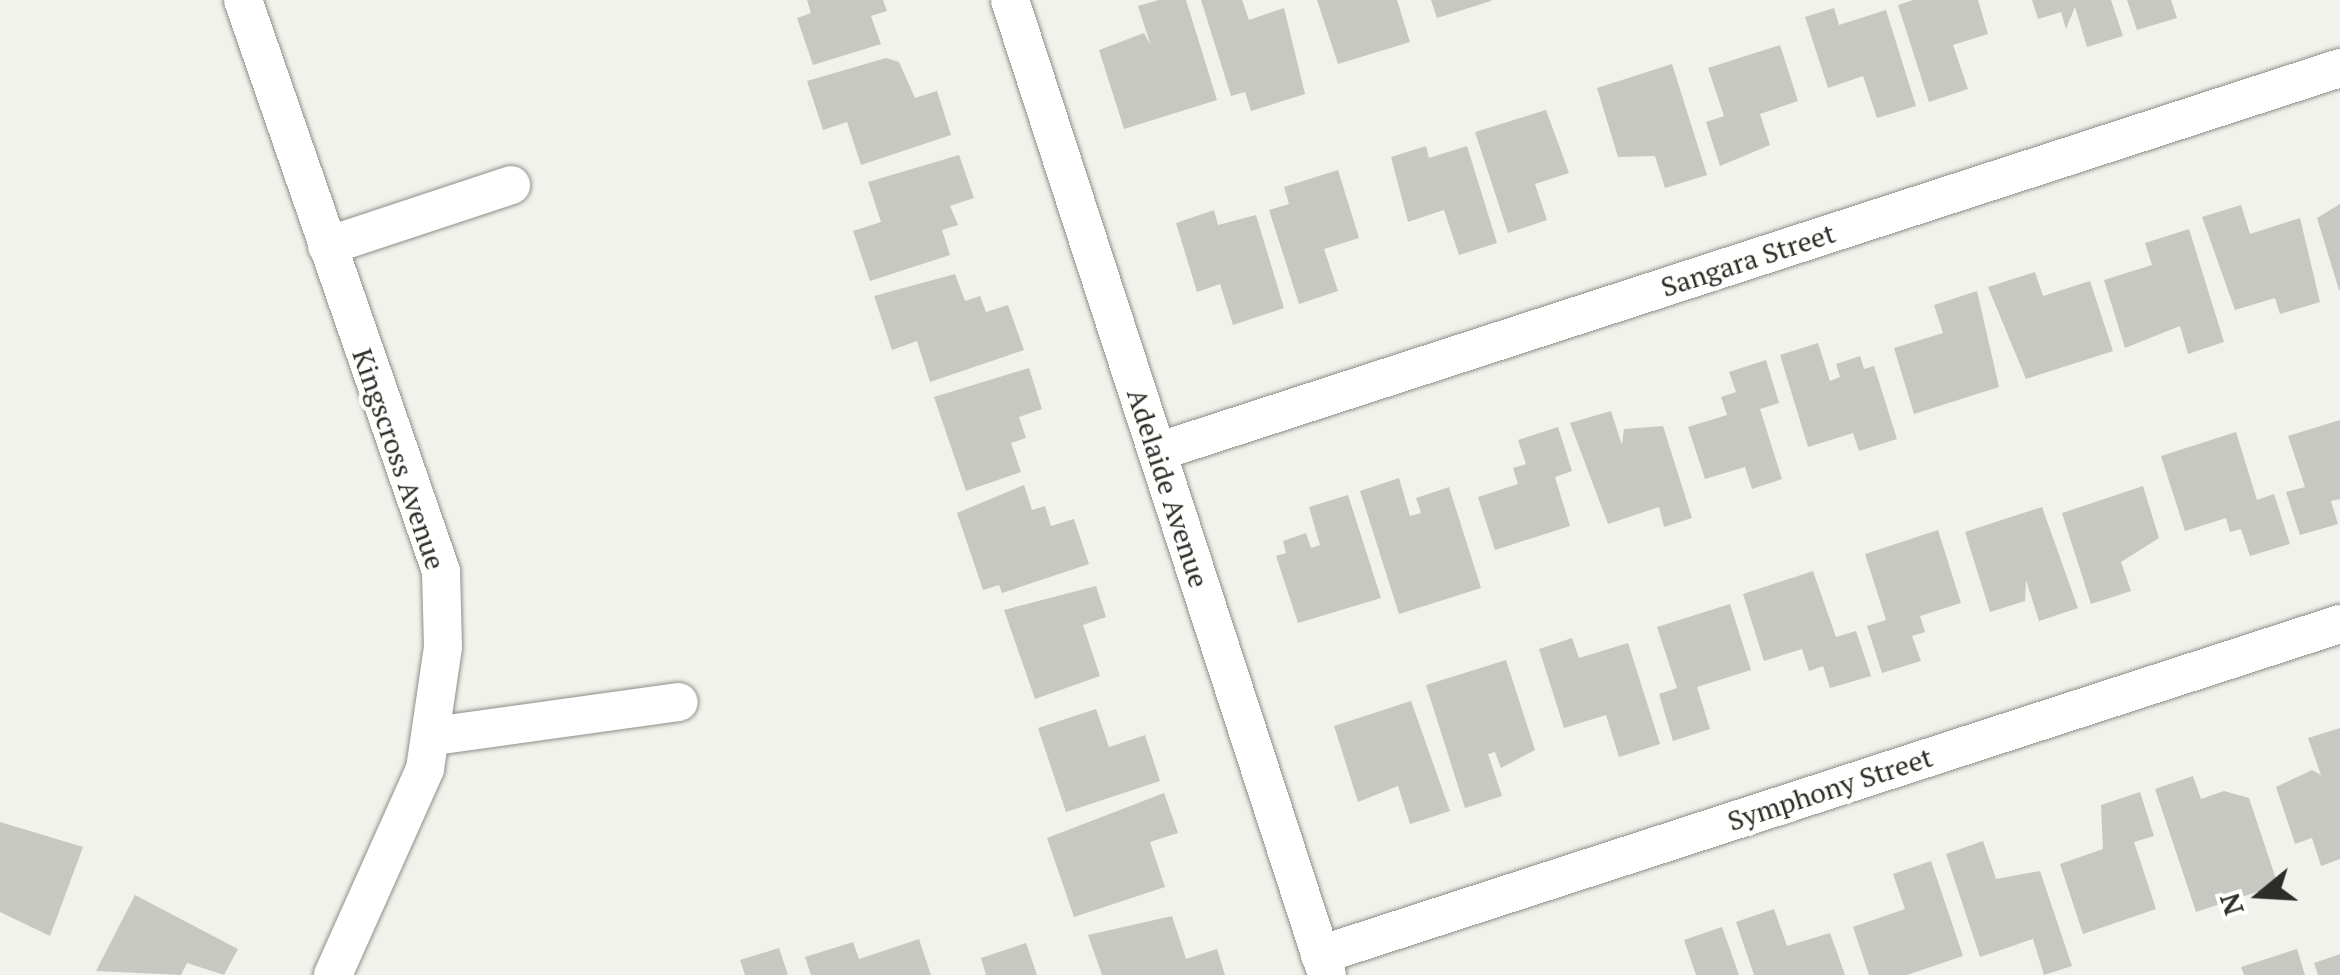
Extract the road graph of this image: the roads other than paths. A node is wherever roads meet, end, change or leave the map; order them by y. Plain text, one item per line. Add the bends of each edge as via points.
1 (243, 0) edge
2 (1010, 0) edge
3 (2340, 68) edge
4 (511, 185) dead end
5 (327, 246) junction
6 (1157, 452) junction
7 (2340, 624) edge
8 (680, 702) dead end
9 (434, 736) junction
10 (1323, 965) edge
11 (333, 975) edge

1 - 5 street, Kingscross Avenue
2 - 6 street, Adelaide Avenue
3 - 6 street, Sangara Street
4 - 5 street
5 - 9 street, Kingscross Avenue via 441,571
6 - 10 street, Adelaide Avenue
7 - 10 street, Symphony Street
8 - 9 street
9 - 11 street, Kingscross Avenue via 404,832

